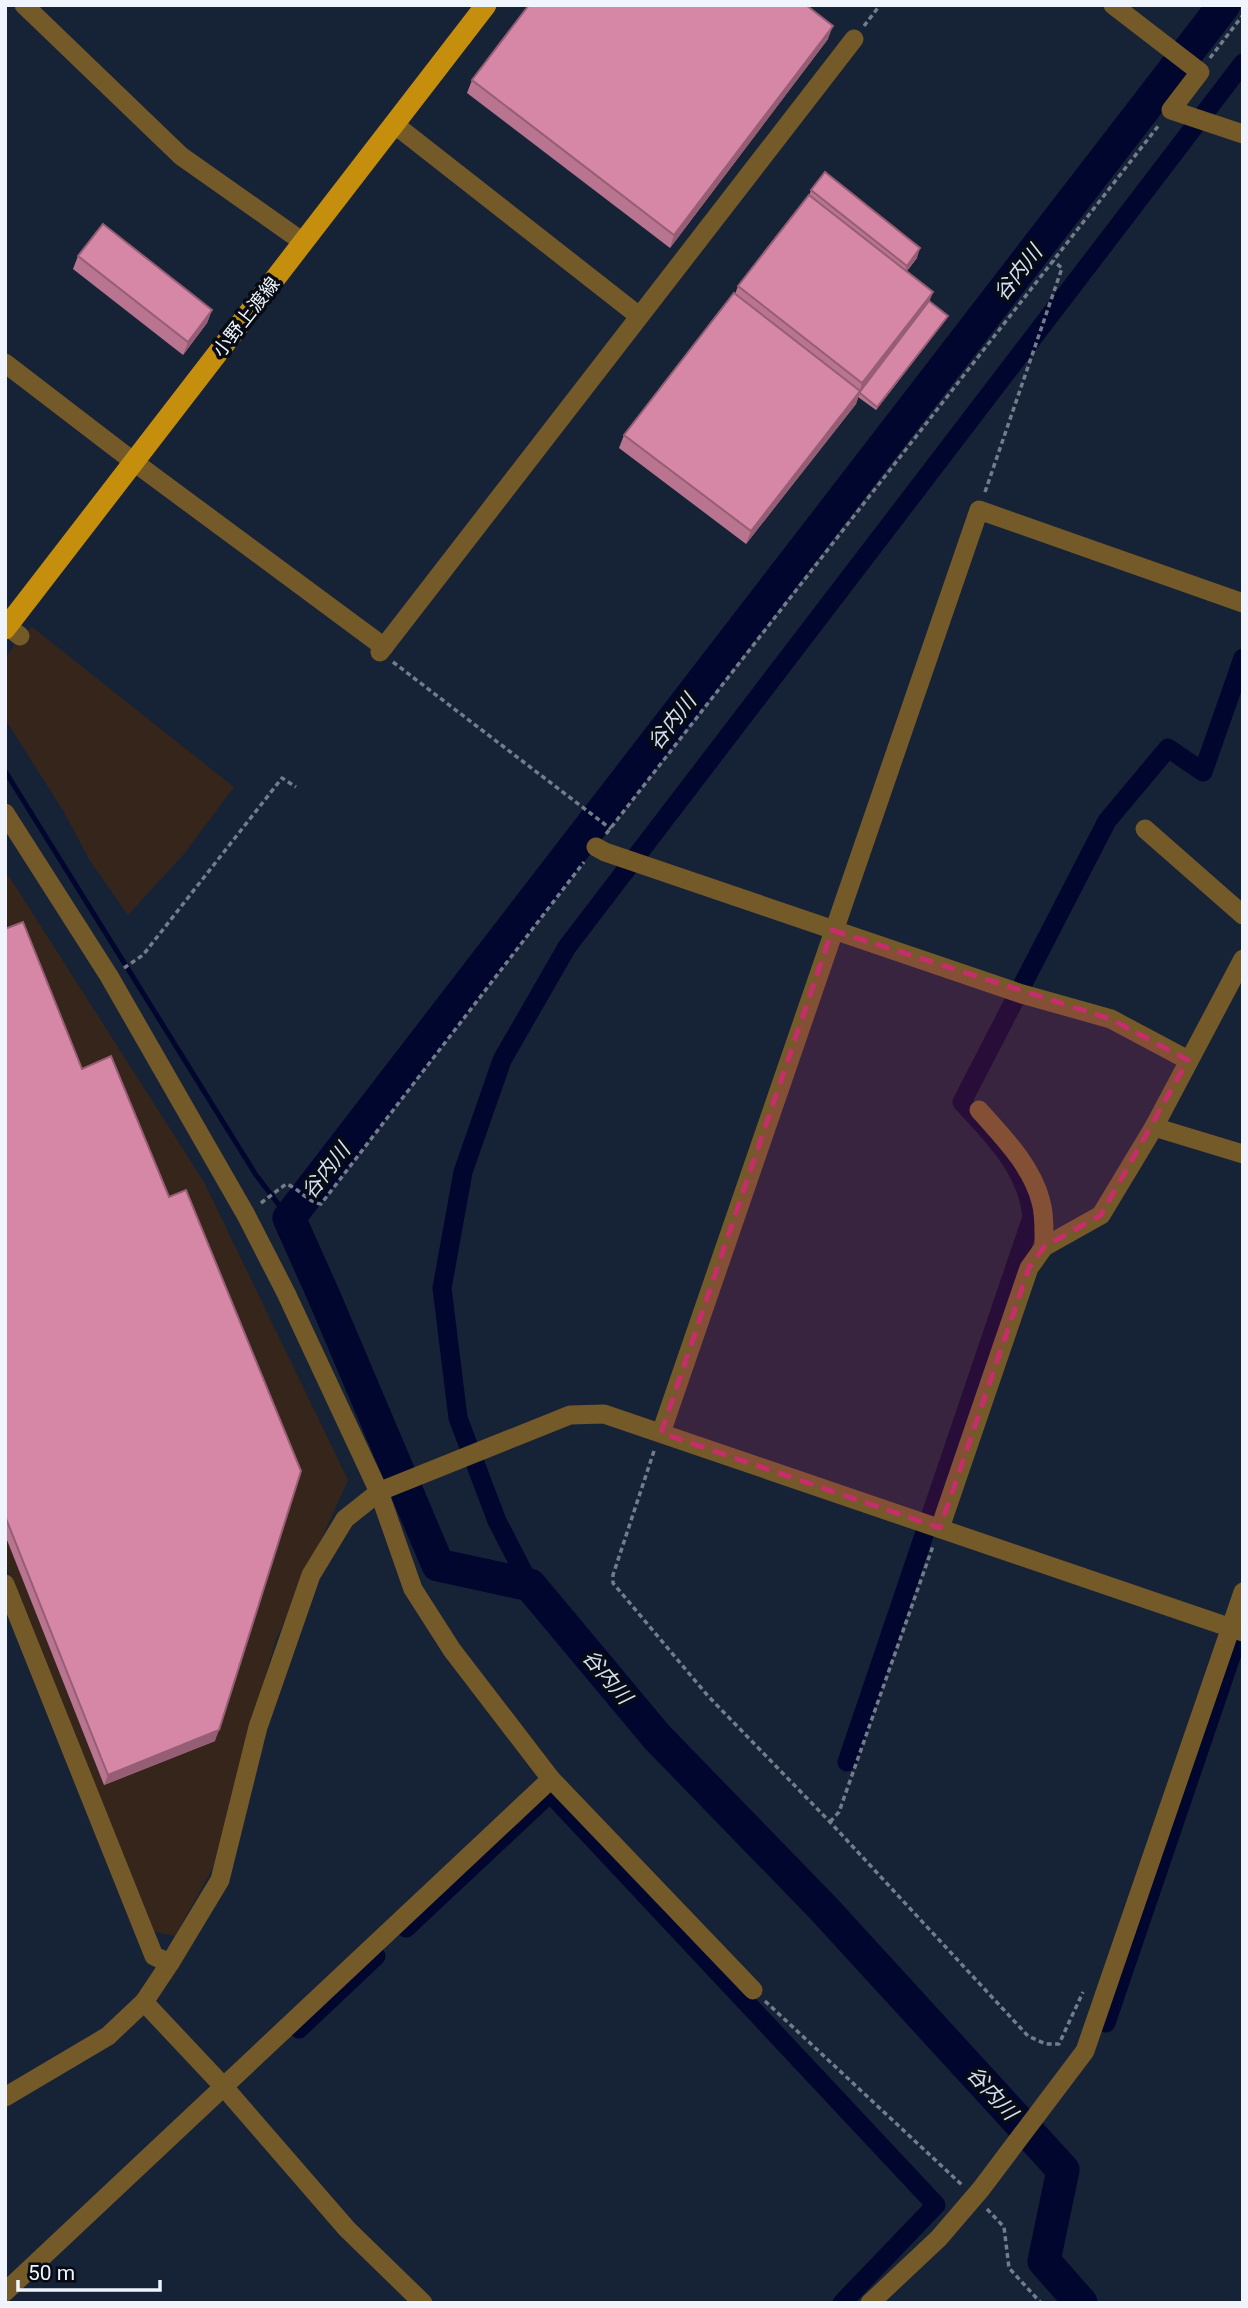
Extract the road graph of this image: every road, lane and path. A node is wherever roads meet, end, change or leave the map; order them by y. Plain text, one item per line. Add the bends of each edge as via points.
1 (24, 5) edge
2 (486, 5) edge
3 (880, 5) edge
4 (1112, 5) edge
5 (1243, 15) edge
6 (854, 39) joint
7 (1197, 69) junction
8 (1171, 110) junction
9 (394, 124) junction
10 (1243, 134) edge
11 (303, 242) junction
12 (1053, 261) junction
13 (639, 316) junction
14 (5, 363) edge
15 (134, 462) junction
16 (979, 510) junction
17 (1243, 603) edge
18 (11, 631) edge
19 (382, 650) junction
20 (296, 787) dead end
21 (5, 814) edge
22 (609, 827) junction
23 (1145, 830) dead end
24 (596, 847) junction
25 (1243, 915) edge
26 (832, 930) junction
27 (1243, 959) edge
28 (134, 961) dead end
29 (1188, 1060) junction
30 (979, 1110) dead end
31 (1154, 1127) junction
32 (1243, 1154) edge
33 (254, 1208) dead end
34 (1044, 1247) junction
35 (660, 1433) junction
36 (383, 1490) junction
37 (940, 1528) junction
38 (5, 1584) edge
39 (1243, 1592) edge
40 (1236, 1630) edge
41 (551, 1779) junction
42 (830, 1822) junction
43 (170, 1963) junction
44 (1087, 1985) dead end
45 (753, 1990) joint
46 (144, 2002) junction
47 (223, 2087) junction
48 (5, 2097) edge
49 (978, 2192) junction
50 (5, 2292) edge
51 (423, 2303) edge
52 (870, 2303) edge
53 (1041, 2303) edge

1 - 11 street via 181,156
2 - 9 main road, 小野上渡線
3 - 6 path
4 - 7 street
5 - 7 path
6 - 13 street
7 - 8 street
8 - 10 street
8 - 12 path
9 - 11 main road, 小野上渡線
9 - 13 street
11 - 15 main road, 小野上渡線
12 - 16 path via 1062,268
12 - 22 path
13 - 19 street
14 - 15 street
15 - 18 main road, 小野上渡線
15 - 19 street
16 - 17 street
16 - 26 street
19 - 22 path
20 - 28 path via 282,778
21 - 36 street via 109,976 246,1215
22 - 24 path
23 - 25 street
24 - 26 street
24 - 33 path via 321,1204 286,1184
26 - 29 street via 1111,1019
26 - 35 street
27 - 29 street
29 - 31 street
30 - 34 street via 1010,1144 1032,1178 1041,1202
31 - 32 street
31 - 34 street via 1101,1215
34 - 37 street via 1029,1268
35 - 36 street via 604,1414 570,1415
35 - 37 street
35 - 42 path via 613,1583 708,1696
36 - 41 street via 413,1589 452,1650
36 - 43 street via 345,1519 311,1575 258,1727 220,1880
37 - 40 street
37 - 42 path via 839,1812
38 - 43 street via 154,1956
39 - 40 street
40 - 49 street via 1085,2051
41 - 45 street
41 - 47 street
42 - 44 path via 1028,2036 1059,2044
43 - 46 street
45 - 49 path
46 - 47 street
46 - 48 street via 108,2036
47 - 50 street
47 - 51 street via 347,2229
49 - 52 street via 939,2238
49 - 53 path via 1004,2227 1009,2268

